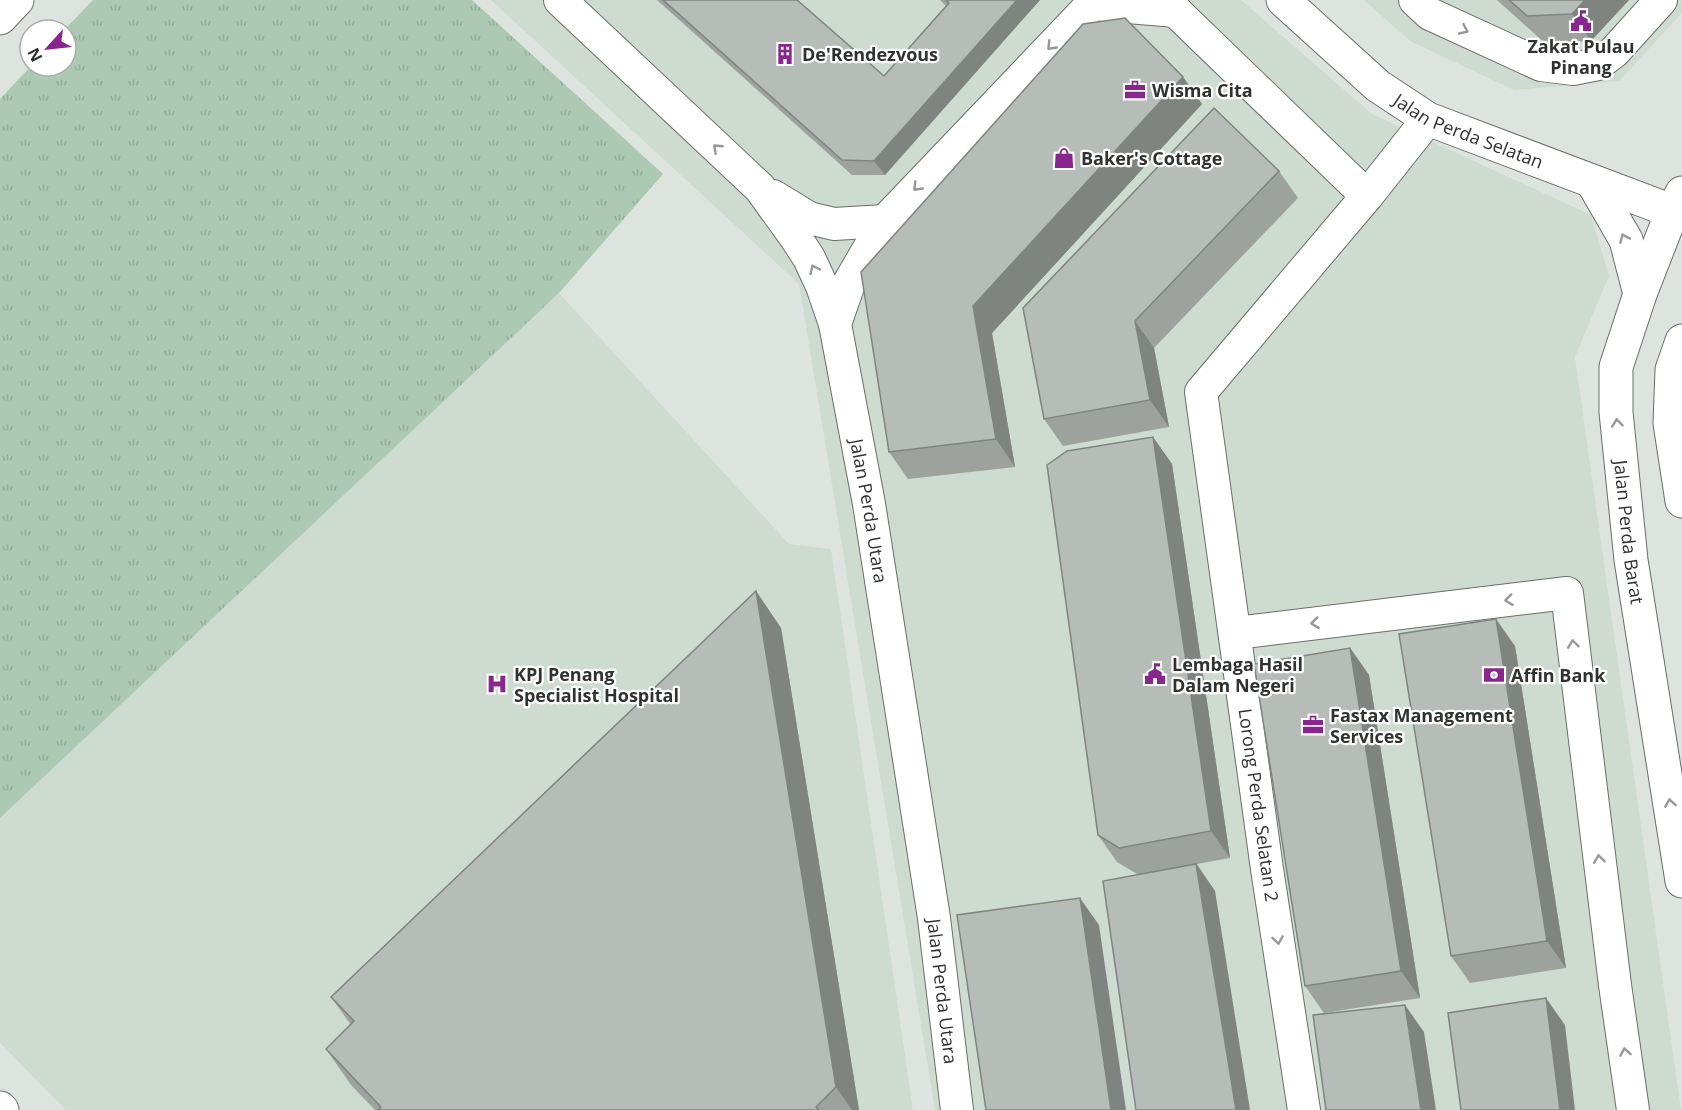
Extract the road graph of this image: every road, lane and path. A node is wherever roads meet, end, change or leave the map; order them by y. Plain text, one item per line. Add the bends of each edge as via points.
1 (17, 0) edge
2 (560, 0) edge
3 (1283, 0) edge
4 (1414, 0) edge
5 (1661, 0) edge
6 (1091, 2) edge
7 (1170, 5) edge
8 (0, 18) edge
9 (1428, 119) junction
10 (1593, 183) junction
11 (760, 188) junction
12 (1367, 196) junction
13 (1679, 207) edge
14 (885, 221) junction
15 (1640, 294) junction
16 (835, 324) junction
17 (1682, 340) edge
18 (1682, 501) edge
19 (1236, 633) junction
20 (1682, 881) edge
21 (957, 1110) edge
22 (1304, 1110) edge
23 (1634, 1110) edge

1 - 8 street
11 -> 2 street
3 - 9 street, Jalan Perda Selatan via 1378,86
4 -> 5 street via 1430,14 1541,65 1573,69 1598,64 1614,52
6 - 7 street, Jalan Perda Utara
6 -> 14 street, Jalan Perda Utara
7 - 12 street
9 - 10 street, Jalan Perda Selatan
9 - 12 street
10 - 13 street, Jalan Perda Selatan
15 -> 10 street via 1626,240
11 - 14 street via 809,218 834,224
16 -> 11 street via 809,258
12 - 19 street, Lorong Perda Selatan 2 via 1201,392
13 - 15 street, Jalan Perda Barat
14 - 16 street, Jalan Perda Utara via 850,281
20 -> 15 street, Jalan Perda Barat via 1631,560 1616,412 1616,367
16 - 21 street, Jalan Perda Utara via 869,504 934,918
17 - 18 street via 1672,370 1670,423
19 -> 22 street, Lorong Perda Selatan 2
23 -> 19 street via 1567,592

